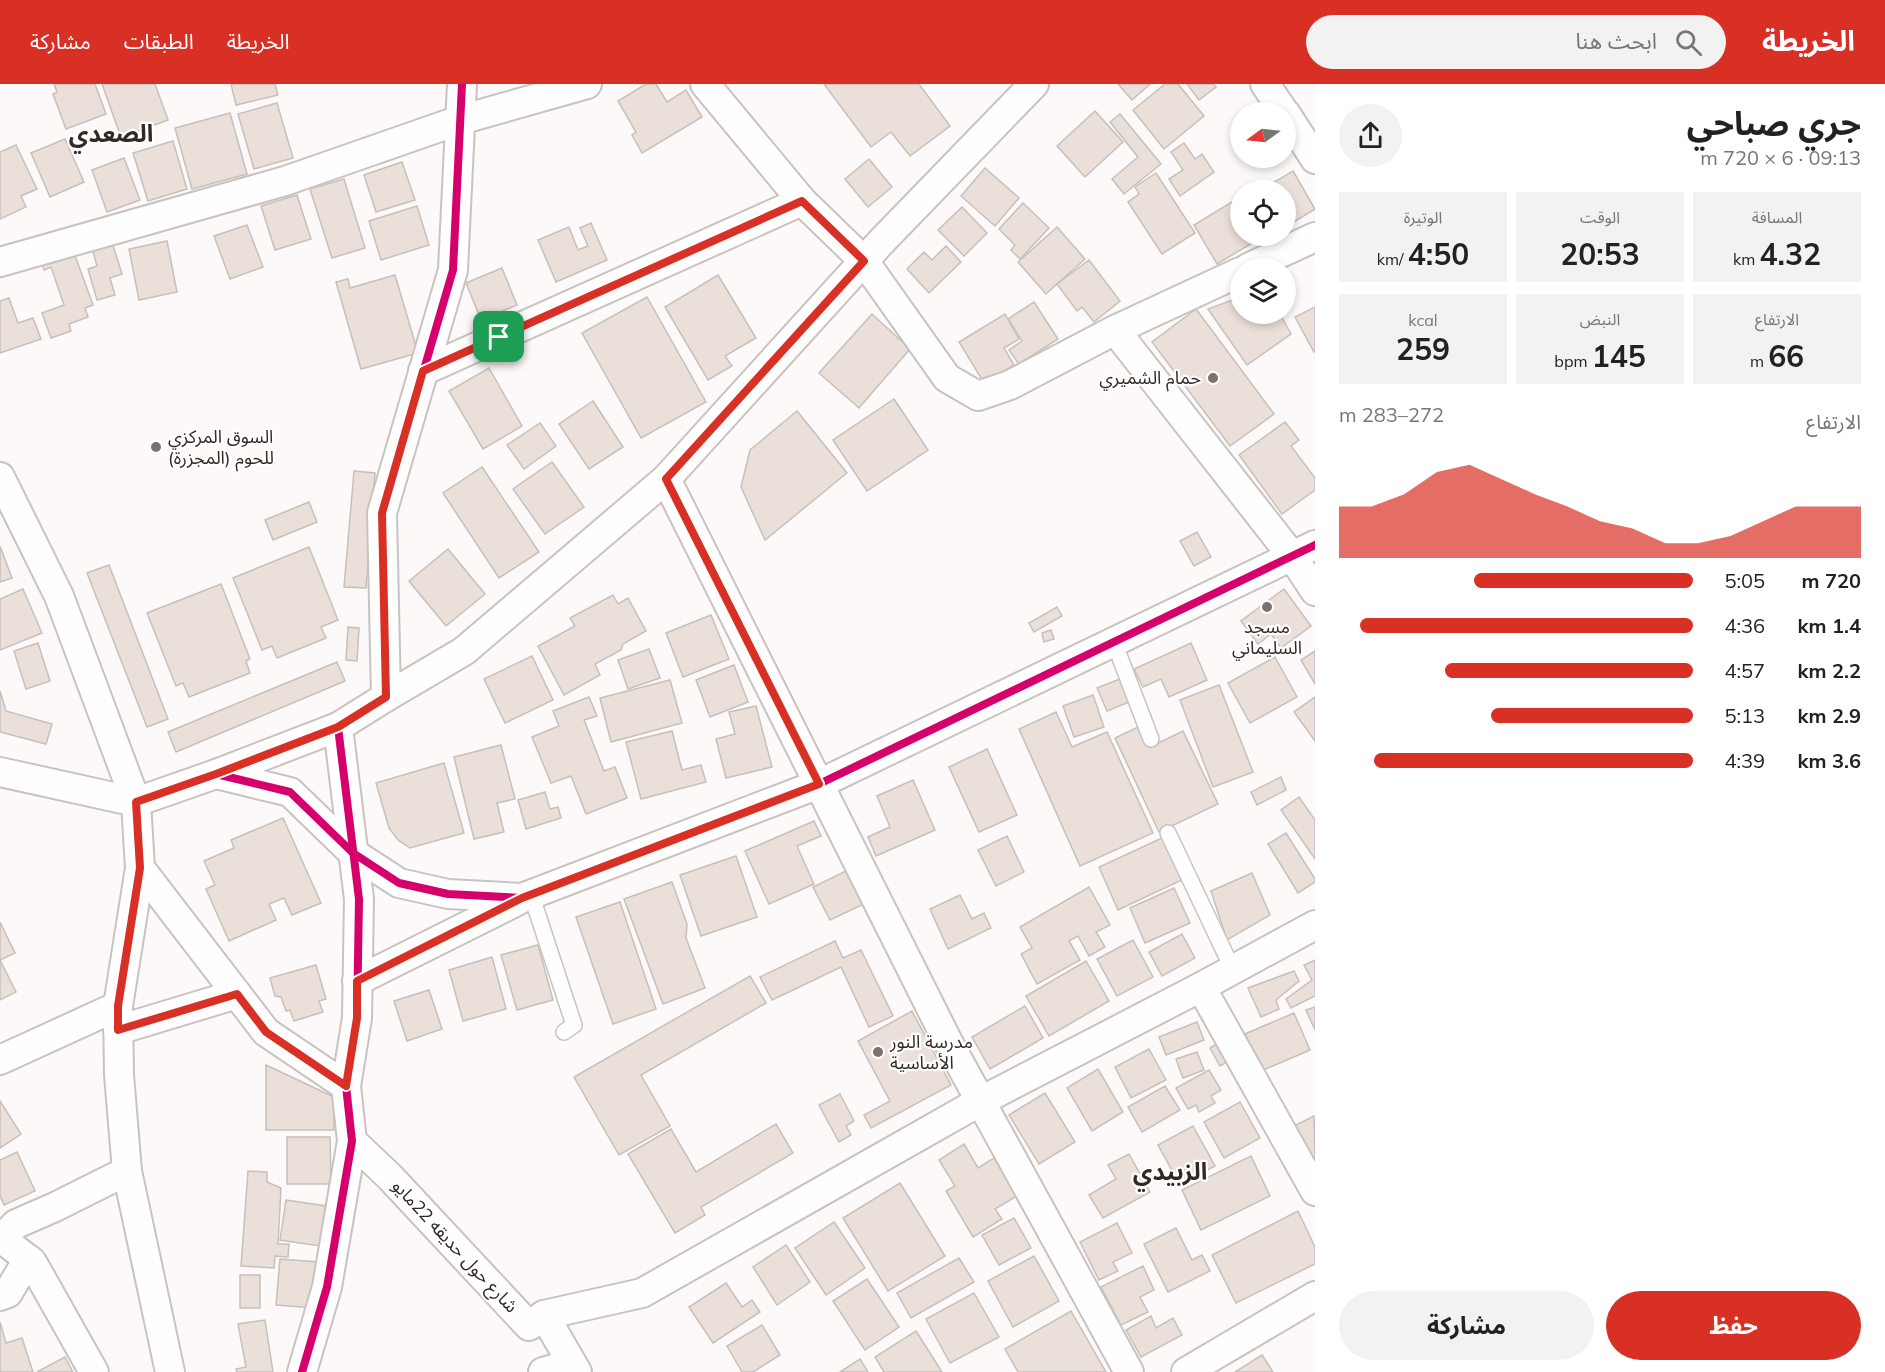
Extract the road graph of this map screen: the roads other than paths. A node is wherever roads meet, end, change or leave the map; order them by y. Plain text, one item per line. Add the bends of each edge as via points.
1 (462, 84) edge
2 (587, 84) edge
3 (705, 84) edge
4 (1034, 84) edge
5 (1265, 84) edge
6 (1277, 102) edge
7 (460, 120) junction
8 (1296, 130) edge
9 (1315, 159) edge
10 (802, 201) junction
11 (1315, 237) edge
12 (1270, 258) edge
13 (864, 261) junction
14 (0, 262) edge
15 (1230, 277) edge
16 (1115, 330) junction
17 (423, 371) junction
18 (0, 477) edge
19 (666, 479) junction
20 (1304, 551) edge
21 (1315, 591) edge
22 (1114, 642) junction
23 (386, 697) junction
24 (338, 727) junction
25 (1151, 739) dead end
26 (216, 774) junction
27 (3, 776) edge
28 (819, 784) junction
29 (136, 802) junction
30 (1168, 833) dead end
31 (353, 853) junction
32 (140, 868) junction
33 (526, 896) junction
34 (1315, 925) edge
35 (1233, 970) junction
36 (357, 981) junction
37 (1202, 987) junction
38 (237, 994) junction
39 (118, 1018) junction
40 (564, 1032) dead end
41 (0, 1060) edge
42 (346, 1086) junction
43 (980, 1102) junction
44 (352, 1141) junction
45 (127, 1171) junction
46 (1315, 1191) edge
47 (1, 1237) edge
48 (28, 1259) junction
49 (0, 1296) edge
50 (1315, 1296) edge
51 (544, 1315) junction
52 (163, 1367) edge
53 (574, 1368) edge
54 (94, 1372) edge
55 (302, 1372) edge
56 (543, 1372) edge
57 (1129, 1372) edge
58 (1186, 1372) edge

1 - 7 street
2 - 7 street
3 - 10 street
4 - 13 street
5 - 6 street
7 - 14 street via 285,181
7 - 17 street via 453,270
8 - 9 street
10 - 13 street
10 - 17 street
11 - 12 street
13 - 16 street via 947,378 978,396 1010,385
13 - 19 street
15 - 16 street
16 - 20 street
17 - 23 street via 382,513
18 - 29 street via 59,596
19 - 23 street via 464,651
19 - 28 street
20 - 21 street
20 - 22 street
22 - 25 lane
22 - 28 street
23 - 24 street
24 - 26 street
24 - 31 street
26 - 29 street
26 - 31 street via 290,792
27 - 29 street
28 - 33 street
28 - 43 street
29 - 32 street
30 - 35 lane
31 - 33 street via 399,883 448,894
31 - 36 street via 359,899
32 - 38 street
32 - 39 street
33 - 36 street
33 - 40 lane via 574,1025
34 - 35 street
35 - 37 street
36 - 42 street via 357,1018
37 - 43 street
37 - 46 street
38 - 39 street
38 - 42 street via 266,1032
39 - 41 street
39 - 45 street
42 - 44 street
43 - 51 street via 642,1293
43 - 57 street
44 - 51 street, شارع حول حديقه 22مايو via 529,1326
44 - 55 street via 327,1287
45 - 47 street via 16,1224
45 - 52 street
47 - 48 street
48 - 49 street via 8,1293
48 - 54 street
50 - 58 street
51 - 53 street, شارع حول حديقه 22مايو
53 - 56 street, شارع حول حديقه 22مايو

